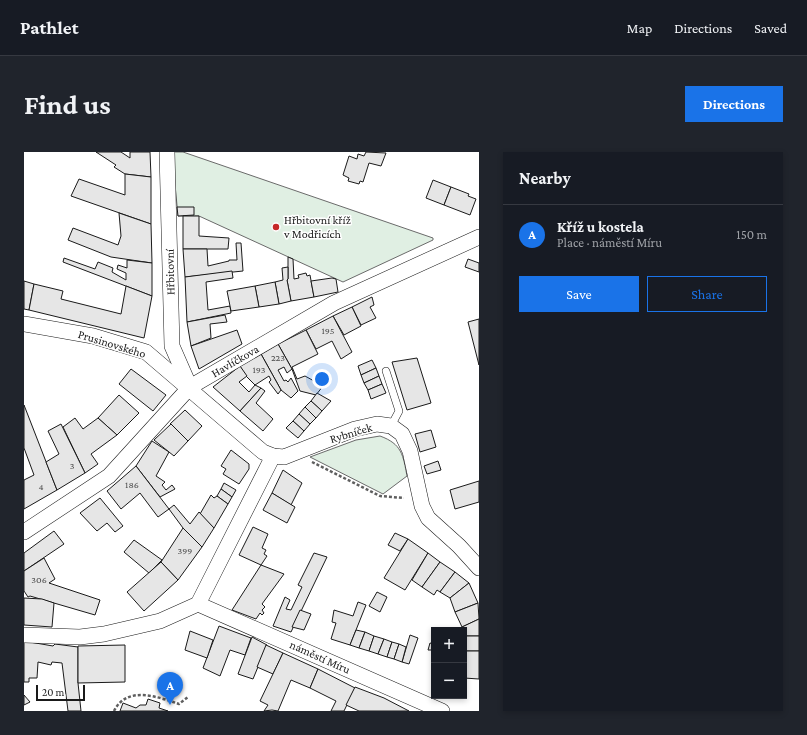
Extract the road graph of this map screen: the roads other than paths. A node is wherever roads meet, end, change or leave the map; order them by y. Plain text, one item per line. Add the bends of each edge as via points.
1 (167, 152) edge
2 (479, 237) edge
3 (24, 324) edge
4 (386, 371) dead end
5 (190, 387) junction
6 (397, 430) junction
7 (273, 456) junction
8 (24, 532) edge
9 (479, 568) edge
10 (198, 604) junction
11 (24, 635) edge
12 (442, 711) edge

1 - 5 street, Hřbitovní via 172,346
2 - 5 street, Havlíčkova via 334,303
3 - 5 street, Prusinovského via 93,336 146,352
4 - 6 lane via 399,411
5 - 7 street via 263,452
5 - 8 street, Havlíčkova via 109,476
6 - 7 street, Rybníček via 377,424 355,429 284,457
6 - 9 street via 410,451 428,518 460,546
7 - 10 street
10 - 11 street via 160,621 104,634 80,637
10 - 12 street, náměstí Míru

